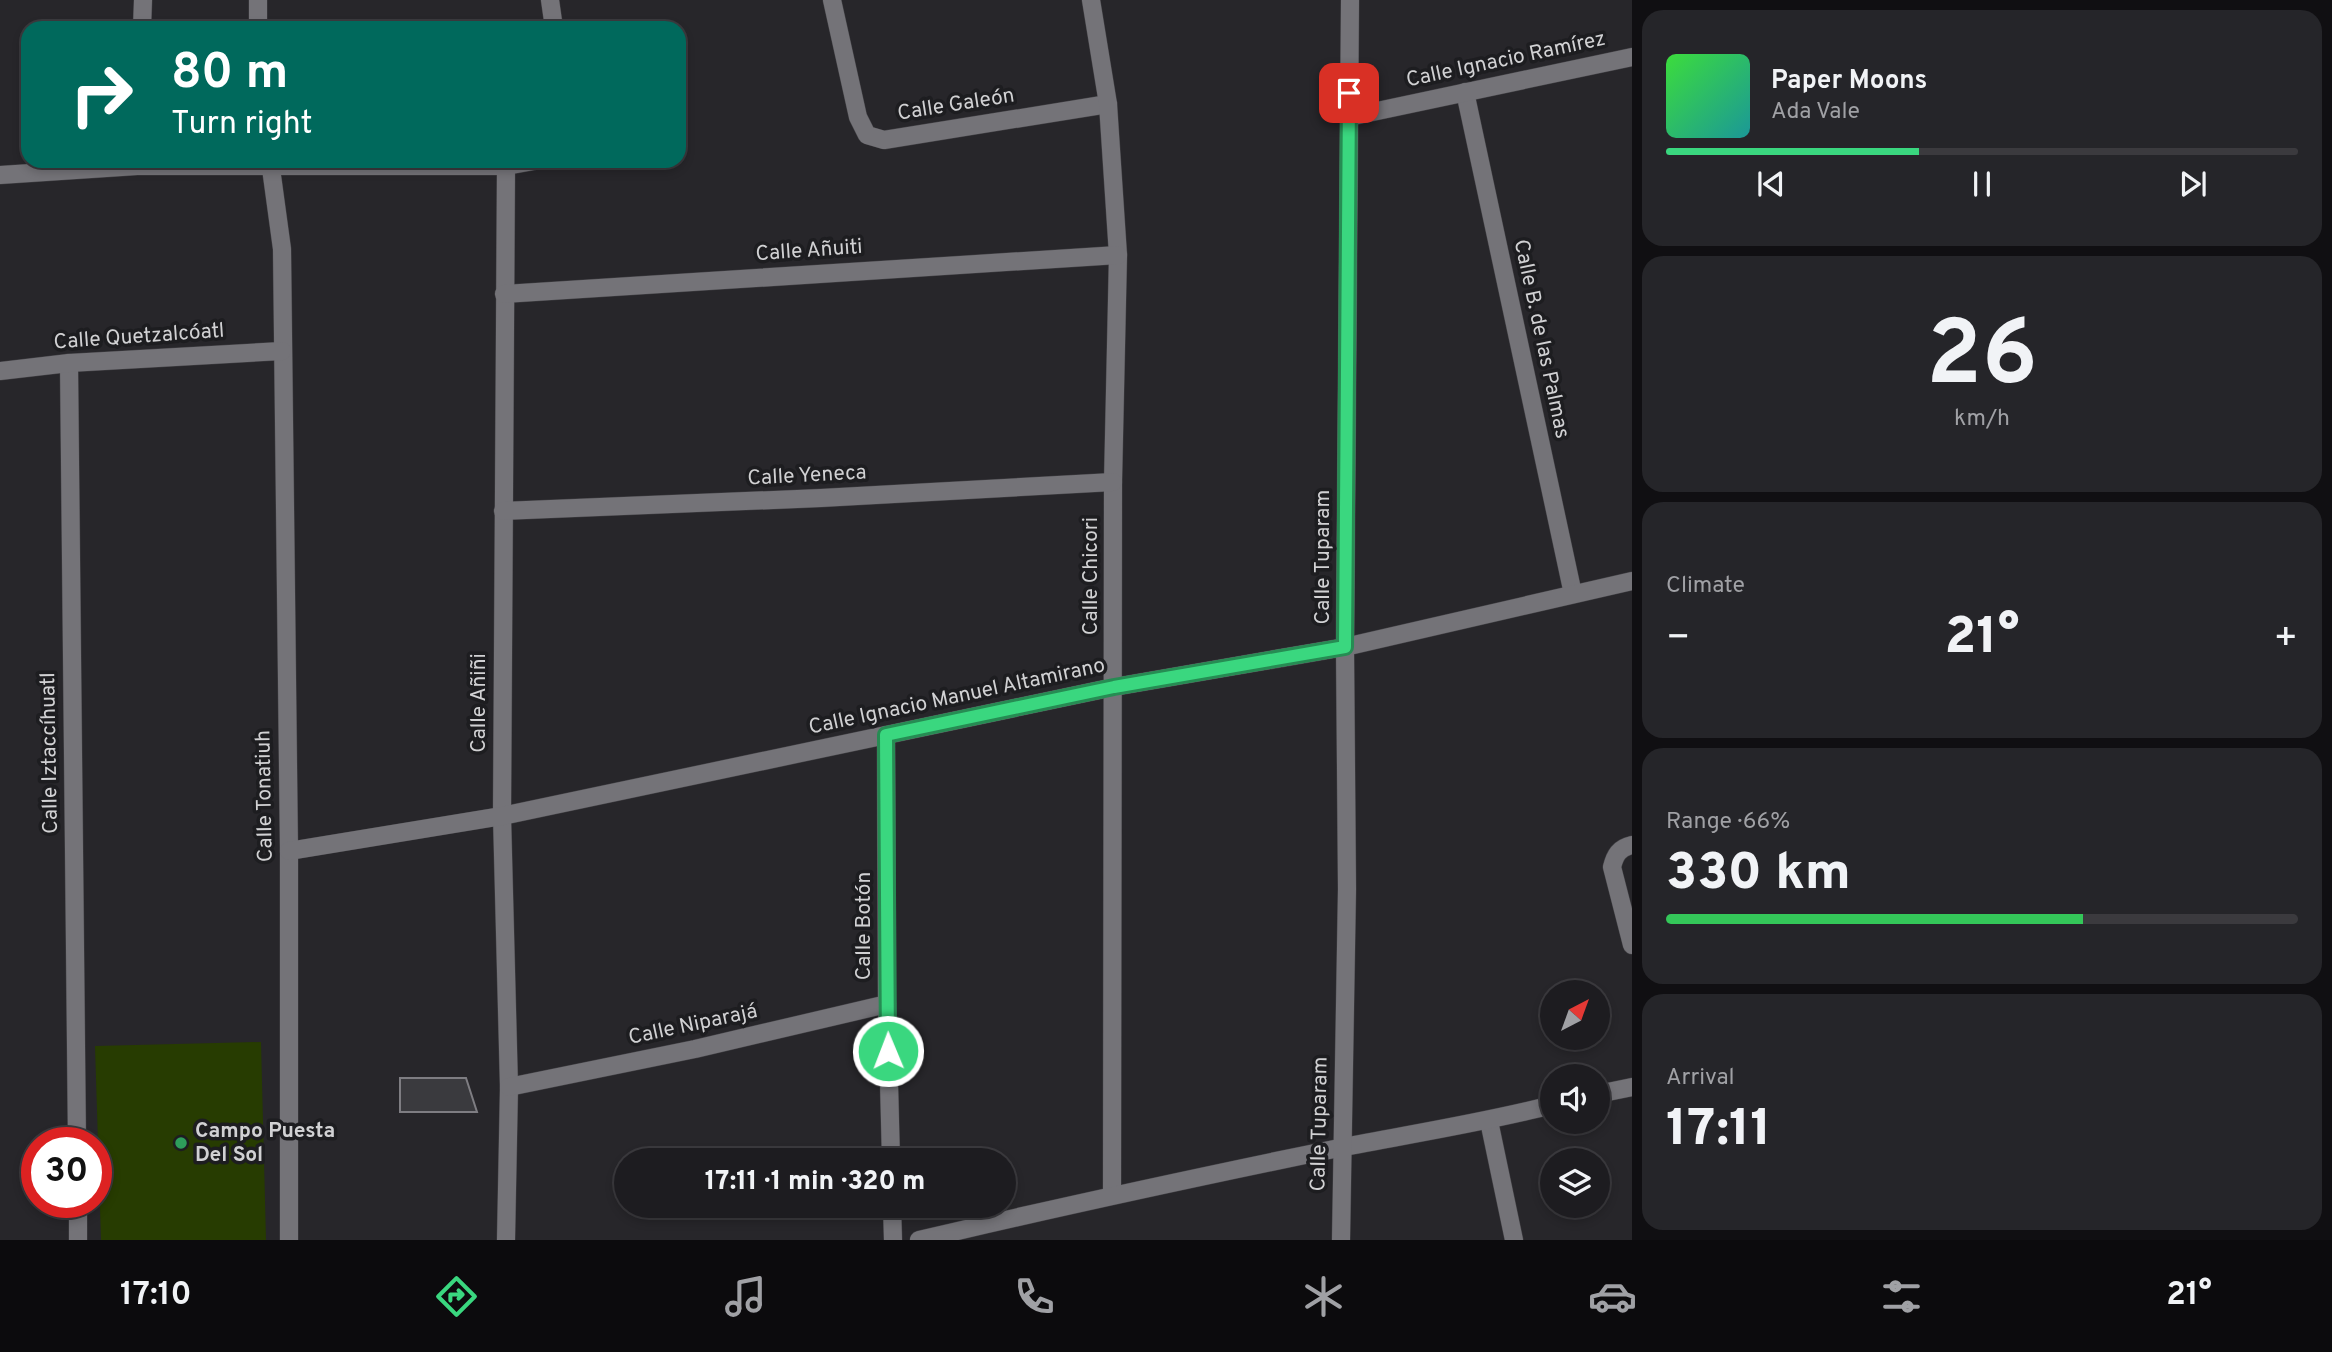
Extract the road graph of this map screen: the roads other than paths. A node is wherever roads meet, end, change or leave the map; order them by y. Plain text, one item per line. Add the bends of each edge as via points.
1 (143, 0) edge
2 (258, 0) edge
3 (550, 0) edge
4 (832, 0) edge
5 (1091, 0) edge
6 (1350, 0) edge
7 (142, 21) edge
8 (258, 21) edge
9 (553, 21) edge
10 (1632, 57) edge
11 (1465, 92) junction
12 (1108, 104) junction
13 (1349, 117) junction
14 (80, 168) edge
15 (271, 168) edge
16 (506, 168) edge
17 (0, 175) edge
18 (1118, 255) junction
19 (504, 294) junction
20 (282, 351) junction
21 (69, 363) junction
22 (0, 371) edge
23 (1113, 482) junction
24 (503, 511) junction
25 (1632, 581) edge
26 (1573, 594) junction
27 (1345, 647) junction
28 (1114, 687) junction
29 (886, 735) junction
30 (502, 816) junction
31 (1632, 845) edge
32 (289, 851) junction
33 (1632, 945) edge
34 (887, 1004) junction
35 (509, 1087) junction
36 (1632, 1087) edge
37 (1610, 1092) edge
38 (1540, 1108) edge
39 (1489, 1121) junction
40 (77, 1127) edge
41 (891, 1148) edge
42 (1342, 1148) junction
43 (1112, 1195) junction
44 (78, 1218) edge
45 (892, 1218) edge
46 (78, 1240) edge
47 (289, 1240) edge
48 (506, 1240) edge
49 (893, 1240) edge
50 (919, 1240) edge
51 (1341, 1240) edge
52 (1514, 1240) edge

1 - 7 street
2 - 8 street
3 - 9 street
4 - 12 street, Calle Galeón via 858,117 867,135 884,140
5 - 12 street, Calle Chicori
6 - 13 street, Calle Tuparam
10 - 11 street, Calle Ignacio Ramírez
11 - 13 street, Calle Ignacio Ramírez
11 - 26 street, Calle B. de las Palmas
12 - 18 street, Calle Chicori
13 - 27 street, Calle Tuparam
14 - 17 street
15 - 20 street, Calle Tonatiuh via 282,249
16 - 19 street, Calle Añiñi
18 - 19 street, Calle Añuiti
18 - 23 street, Calle Chicori
19 - 24 street, Calle Añiñi
20 - 21 street, Calle Quetzalcóatl
20 - 32 street, Calle Tonatiuh
21 - 22 street, Calle Quetzalcóatl
21 - 40 street, Calle Iztaccíhuatl
23 - 24 street, Calle Yeneca
23 - 28 street, Calle Chicori
24 - 30 street, Calle Añiñi
25 - 26 street, Calle Ignacio Manuel Altamirano
26 - 27 street, Calle Ignacio Manuel Altamirano
27 - 28 street, Calle Ignacio Manuel Altamirano
27 - 42 street, Calle Tuparam via 1348,889
28 - 29 street, Calle Ignacio Manuel Altamirano
28 - 43 street, Calle Chicori
29 - 30 street, Calle Ignacio Manuel Altamirano
29 - 34 street, Calle Botón
30 - 32 street, Calle Ignacio Manuel Altamirano
30 - 35 street, Calle Añiñi
31 - 33 street via 1615,855 1612,867
32 - 47 street, Calle Tonatiuh
34 - 35 street, Calle Niparajá
34 - 41 street, Calle Botón
35 - 48 street, Calle Añiñi
36 - 37 street
38 - 39 street
39 - 42 street
39 - 52 street
42 - 43 street
42 - 51 street, Calle Tuparam
43 - 50 street
44 - 46 street
45 - 49 street

